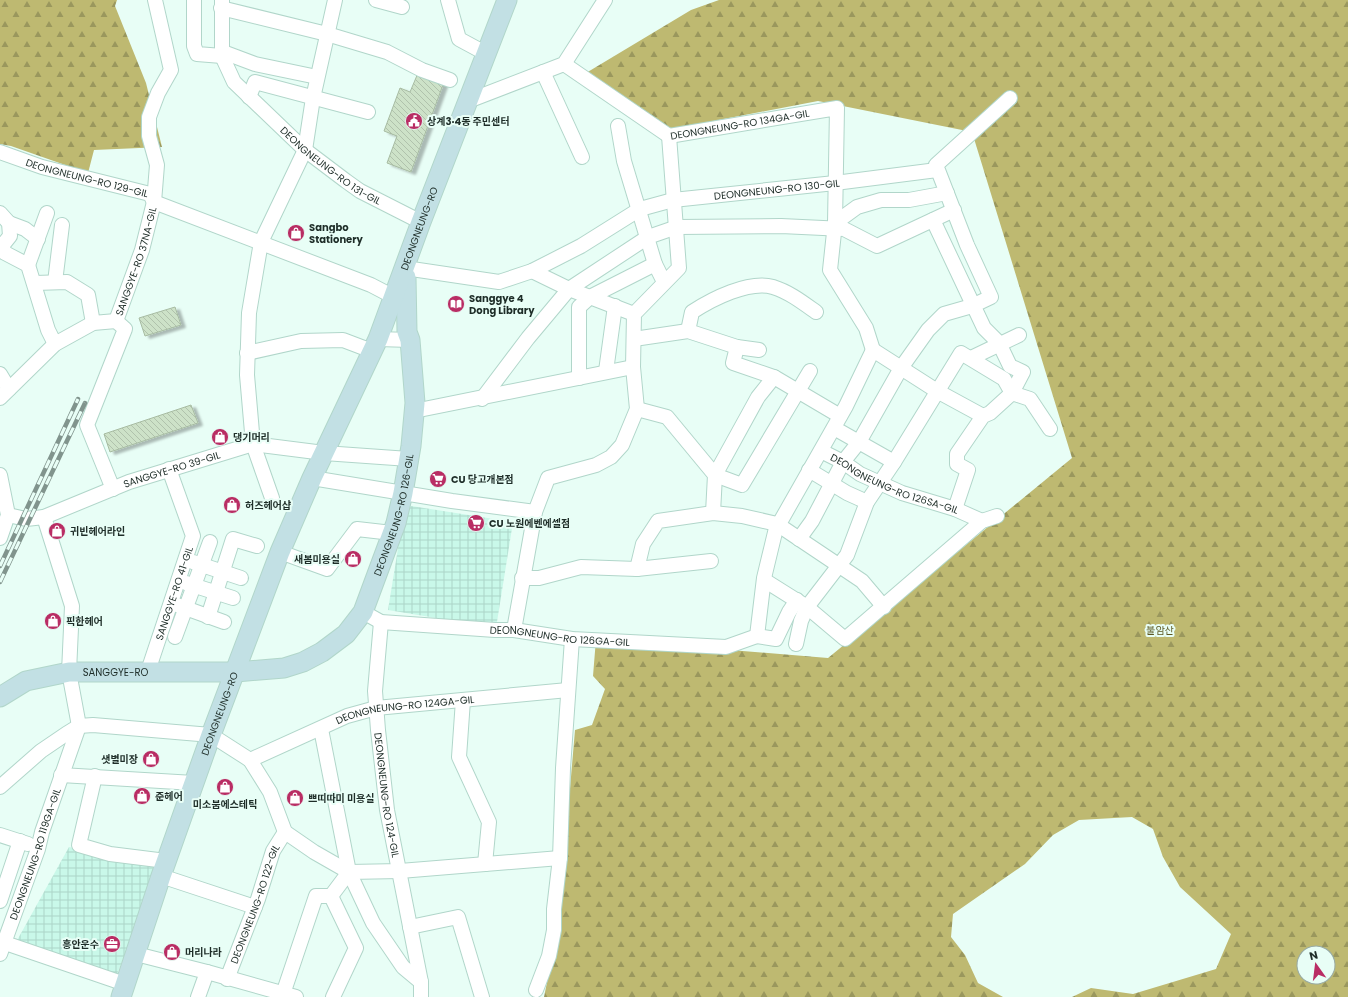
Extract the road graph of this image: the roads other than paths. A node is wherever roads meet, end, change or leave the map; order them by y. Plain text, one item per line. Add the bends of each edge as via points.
1 (155, 0) edge
2 (194, 0) edge
3 (335, 0) edge
4 (376, 0) edge
5 (448, 0) edge
6 (507, 0) edge
7 (606, 0) edge
8 (222, 4) edge
9 (402, 7) dead end
10 (326, 34) junction
11 (485, 53) junction
12 (223, 54) junction
13 (564, 64) junction
14 (544, 72) junction
15 (317, 77) junction
16 (450, 80) dead end
17 (249, 97) junction
18 (313, 98) junction
19 (1010, 98) dead end
20 (468, 101) junction
21 (368, 112) dead end
22 (618, 126) dead end
23 (669, 136) junction
24 (305, 150) junction
25 (0, 152) edge
26 (582, 157) dead end
27 (937, 170) junction
28 (835, 183) junction
29 (947, 193) junction
30 (673, 200) junction
31 (154, 202) junction
32 (640, 209) junction
33 (954, 210) junction
34 (47, 213) dead end
35 (4, 218) edge
36 (933, 220) junction
37 (421, 222) junction
38 (62, 225) dead end
39 (834, 226) junction
40 (677, 227) junction
41 (648, 237) junction
42 (38, 239) junction
43 (261, 242) junction
44 (1, 246) edge
45 (655, 264) junction
46 (28, 265) junction
47 (405, 268) junction
48 (532, 271) junction
49 (55, 282) junction
50 (664, 282) junction
51 (34, 283) junction
52 (569, 289) junction
53 (590, 296) junction
54 (394, 297) junction
55 (974, 305) junction
56 (615, 306) junction
57 (816, 312) dead end
58 (634, 314) junction
59 (116, 321) junction
60 (93, 323) junction
61 (688, 332) junction
62 (1020, 335) dead end
63 (634, 339) junction
64 (410, 340) junction
65 (999, 343) junction
66 (55, 344) junction
67 (375, 345) junction
68 (737, 348) junction
69 (759, 350) dead end
70 (873, 350) junction
71 (247, 353) junction
72 (971, 358) junction
73 (633, 367) junction
74 (901, 368) junction
75 (606, 371) junction
76 (810, 371) dead end
77 (0, 374) edge
78 (774, 377) junction
79 (579, 378) junction
80 (937, 390) junction
81 (799, 391) junction
82 (4, 393) edge
83 (1012, 393) junction
84 (482, 399) junction
85 (637, 409) junction
86 (414, 411) junction
87 (983, 416) junction
88 (837, 422) junction
89 (1050, 429) dead end
90 (859, 442) junction
91 (252, 444) junction
92 (821, 451) junction
93 (324, 453) junction
94 (409, 459) junction
95 (843, 462) junction
96 (894, 462) junction
97 (169, 469) junction
98 (809, 470) junction
99 (0, 474) edge
100 (714, 476) junction
101 (312, 478) junction
102 (879, 483) junction
103 (831, 484) junction
104 (113, 489) junction
105 (403, 493) junction
106 (272, 498) dead end
107 (867, 502) junction
108 (954, 509) junction
109 (535, 512) junction
110 (713, 513) junction
111 (8, 515) junction
112 (997, 516) dead end
113 (44, 517) junction
114 (982, 521) junction
115 (777, 524) junction
116 (392, 533) junction
117 (0, 538) edge
118 (799, 539) junction
119 (210, 542) dead end
120 (257, 546) dead end
121 (280, 552) junction
122 (185, 559) junction
123 (711, 561) dead end
124 (839, 564) junction
125 (202, 565) junction
126 (637, 569) junction
127 (222, 572) junction
128 (241, 578) dead end
129 (522, 578) junction
130 (178, 580) junction
131 (764, 580) junction
132 (194, 586) junction
133 (216, 593) junction
134 (233, 598) dead end
135 (171, 603) junction
136 (802, 604) junction
137 (884, 607) junction
138 (186, 608) junction
139 (363, 612) junction
140 (208, 617) junction
141 (224, 622) dead end
142 (381, 622) junction
143 (514, 630) junction
144 (757, 636) junction
145 (175, 637) dead end
146 (572, 639) junction
147 (796, 644) dead end
148 (148, 671) junction
149 (69, 672) junction
150 (236, 672) junction
151 (568, 690) junction
152 (0, 697) edge
153 (463, 700) junction
154 (376, 708) junction
155 (79, 726) junction
156 (321, 729) junction
157 (211, 735) junction
158 (250, 760) junction
159 (61, 775) junction
160 (95, 776) junction
161 (194, 783) junction
162 (0, 787) edge
163 (285, 832) junction
164 (0, 835) edge
165 (20, 841) junction
166 (38, 849) junction
167 (560, 858) junction
168 (485, 864) junction
169 (163, 868) junction
170 (400, 871) junction
171 (349, 872) junction
172 (2, 884) edge
173 (23, 893) junction
174 (331, 896) junction
175 (0, 901) edge
176 (255, 907) junction
177 (410, 927) junction
178 (1, 951) edge
179 (136, 954) junction
180 (207, 972) junction
181 (227, 979) junction
182 (421, 982) junction
183 (123, 990) edge
184 (536, 990) dead end
185 (290, 995) edge
186 (198, 997) edge
187 (333, 997) edge
188 (421, 997) edge
189 (482, 997) edge

1 - 31 street, SANGGYE-RO 37NA-GIL via 172,70 158,93 148,117 149,136 157,165
2 - 12 street via 194,46 197,54
3 - 10 street
4 - 9 street
5 - 11 street via 459,39
6 - 11 main road, DEONGNEUNG-RO
7 - 13 street
8 - 10 street
8 - 12 street, DEONGNEUNG-RO 131-GIL
10 - 15 street
10 - 16 street via 387,52 422,70
11 - 20 main road, DEONGNEUNG-RO
12 - 15 street via 255,64
12 - 17 street, DEONGNEUNG-RO 131-GIL via 234,82
13 - 14 street
13 - 23 street, DEONGNEUNG-RO 134GA-GIL
14 - 20 street
14 - 26 street
15 - 18 street
17 - 18 street via 255,82
17 - 24 street, DEONGNEUNG-RO 131-GIL
18 - 21 street
18 - 24 street
19 - 27 street via 936,166
20 - 37 main road, DEONGNEUNG-RO
22 - 32 street via 624,161
23 - 28 street, DEONGNEUNG-RO 134GA-GIL via 837,108
23 - 30 street
24 - 37 street, DEONGNEUNG-RO 131-GIL via 360,191
24 - 43 street
25 - 31 street, DEONGNEUNG-RO 129-GIL via 42,167 150,194
27 - 28 street
27 - 29 street
28 - 30 street, DEONGNEUNG-RO 130-GIL
28 - 39 street, DEONGNEUNG-RO 130-GIL
29 - 33 street
29 - 39 street via 909,200 881,200 857,207
30 - 32 street, DEONGNEUNG-RO 130-GIL
30 - 40 street
31 - 43 street, DEONGNEUNG-RO 129-GIL
31 - 59 street, SANGGYE-RO 37NA-GIL via 142,250
32 - 41 street
32 - 48 street, DEONGNEUNG-RO 130-GIL via 581,246
33 - 36 street
33 - 55 street via 967,245 992,297
34 - 42 street
35 - 42 street
35 - 44 street via 10,236
36 - 39 street via 877,246
36 - 55 street
37 - 47 main road, DEONGNEUNG-RO
38 - 49 street
39 - 40 street
39 - 70 street, DEONGNEUNG-RO 130-GIL via 830,270 866,328
40 - 41 street
40 - 50 street via 680,268
41 - 45 street
41 - 52 street
42 - 46 street
43 - 54 street, DEONGNEUNG-RO 129-GIL via 371,285
43 - 71 street via 249,313
44 - 46 street via 5,252
45 - 50 street
45 - 53 street
46 - 51 street
47 - 48 street, DEONGNEUNG-RO 130-GIL via 499,282
47 - 54 main road, DEONGNEUNG-RO
47 - 64 main road, DEONGNEUNG-RO 126-GIL
48 - 52 street
49 - 51 street
49 - 60 street via 67,282 88,295
50 - 58 street
51 - 66 street via 48,330
52 - 53 street
52 - 84 street
53 - 56 street
53 - 79 street via 579,307
54 - 67 main road, DEONGNEUNG-RO
55 - 65 street via 984,328
55 - 74 street via 944,314 928,330
56 - 58 street
56 - 75 street
57 - 61 street via 792,295 772,287 749,286 706,302 692,312
58 - 63 street
59 - 60 street, SANGGYE-RO 37NA-GIL
59 - 104 street, SANGGYE-RO 39-GIL via 125,329 87,425
60 - 66 street, SANGGYE-RO 37NA-GIL
61 - 63 street
61 - 68 street
62 - 65 street
63 - 73 street
64 - 67 street
64 - 86 main road, DEONGNEUNG-RO 126-GIL
65 - 72 street
65 - 83 street via 1010,366 1023,372
66 - 82 street, SANGGYE-RO 37NA-GIL
67 - 71 street via 343,340 301,341
67 - 93 main road, DEONGNEUNG-RO
68 - 69 street
68 - 78 street, DEONGNEUNG-RO 126SA-GIL via 733,363
70 - 74 street
70 - 88 street
71 - 91 street
72 - 80 street via 961,353
72 - 83 street via 1004,379
73 - 75 street
73 - 85 street
74 - 80 street
74 - 90 street
75 - 79 street
76 - 81 street
77 - 82 street, SANGGYE-RO 37NA-GIL
78 - 81 street, DEONGNEUNG-RO 126SA-GIL
78 - 100 street via 758,398
79 - 84 street
80 - 87 street
80 - 96 street, DEONGNEUNG-RO 126SA-GIL
81 - 88 street, DEONGNEUNG-RO 126SA-GIL
81 - 100 street via 742,485
83 - 87 street
83 - 89 street via 1030,400
84 - 86 street
85 - 100 street via 667,417
85 - 109 street via 622,445 611,457 596,465 548,478
86 - 94 main road, DEONGNEUNG-RO 126-GIL
87 - 108 street, DEONGNEUNG-RO 126SA-GIL via 957,454 957,464 968,470
88 - 90 street, DEONGNEUNG-RO 126SA-GIL
88 - 92 street
90 - 95 street
90 - 96 street, DEONGNEUNG-RO 126SA-GIL
91 - 93 street, SANGGYE-RO 39-GIL
91 - 97 street, SANGGYE-RO 39-GIL
91 - 106 street
92 - 95 street, DEONGNEUNG-RO 126SA-GIL
92 - 98 street
93 - 94 street
93 - 101 main road, DEONGNEUNG-RO
94 - 105 main road, DEONGNEUNG-RO 126-GIL
95 - 102 street, DEONGNEUNG-RO 126SA-GIL
95 - 103 street
96 - 102 street
97 - 104 street, SANGGYE-RO 39-GIL
97 - 122 street, SANGGYE-RO 41-GIL via 193,536
98 - 103 street
98 - 115 street
99 - 111 street
100 - 110 street
101 - 105 street
101 - 121 main road, DEONGNEUNG-RO
102 - 107 street
102 - 108 street, DEONGNEUNG-RO 126SA-GIL
103 - 107 street
103 - 118 street via 812,521
104 - 113 street, SANGGYE-RO 39-GIL
105 - 109 street
105 - 116 main road, DEONGNEUNG-RO 126-GIL
107 - 124 street, DEONGNEUNG-RO 126GA-GIL via 852,542
108 - 114 street
109 - 129 street
110 - 115 street
110 - 126 street via 658,521 643,544
111 - 113 street, SANGGYE-RO 39-GIL
111 - 117 street
112 - 114 street
113 - 149 street via 72,606
114 - 137 street
115 - 118 street
115 - 131 street
116 - 121 street via 357,529 327,569
116 - 139 main road, DEONGNEUNG-RO 126-GIL
118 - 124 street
119 - 125 street, SANGGYE-RO 41-GIL
120 - 127 street via 233,539
121 - 150 main road, DEONGNEUNG-RO
122 - 125 street
122 - 130 street, SANGGYE-RO 41-GIL
123 - 126 street
124 - 136 street, DEONGNEUNG-RO 126GA-GIL via 822,587
124 - 137 street via 862,581
125 - 127 street
125 - 132 street, SANGGYE-RO 41-GIL
126 - 129 street via 581,568 539,578
127 - 128 street
127 - 133 street
129 - 143 street
130 - 132 street
130 - 135 street, SANGGYE-RO 41-GIL
131 - 136 street
131 - 144 street
132 - 133 street
132 - 138 street, SANGGYE-RO 41-GIL
133 - 134 street
133 - 140 street
135 - 138 street
135 - 148 street, SANGGYE-RO 41-GIL
136 - 137 street via 845,639
136 - 144 street, DEONGNEUNG-RO 126GA-GIL via 789,612 776,639
136 - 147 street, DEONGNEUNG-RO 126GA-GIL
138 - 140 street
138 - 145 street, SANGGYE-RO 41-GIL
139 - 142 street, DEONGNEUNG-RO 126GA-GIL
139 - 150 main road, DEONGNEUNG-RO 126-GIL via 346,634 303,662 284,668
140 - 141 street
142 - 143 street, DEONGNEUNG-RO 126GA-GIL
142 - 154 street, DEONGNEUNG-RO 124-GIL via 375,690
143 - 146 street, DEONGNEUNG-RO 126GA-GIL
144 - 146 street, DEONGNEUNG-RO 126GA-GIL via 726,647
146 - 151 street
148 - 149 main road, SANGGYE-RO
148 - 150 main road, SANGGYE-RO
149 - 152 main road, SANGGYE-RO via 26,681
149 - 155 street
150 - 157 main road, DEONGNEUNG-RO
151 - 153 street, DEONGNEUNG-RO 124GA-GIL
151 - 167 street
153 - 154 street, DEONGNEUNG-RO 124GA-GIL
153 - 168 street via 458,757 489,822
154 - 156 street, DEONGNEUNG-RO 124GA-GIL via 347,716
154 - 170 street, DEONGNEUNG-RO 124-GIL via 387,810
155 - 157 street
155 - 159 street, DEONGNEUNG-RO 119GA-GIL
155 - 162 street via 41,751
156 - 158 street, DEONGNEUNG-RO 124GA-GIL
156 - 171 street
157 - 158 street
157 - 161 main road, DEONGNEUNG-RO
158 - 163 street via 270,792
159 - 160 street, DEONGNEUNG-RO 119GA-GIL
159 - 166 street, DEONGNEUNG-RO 119GA-GIL
160 - 161 street, DEONGNEUNG-RO 119GA-GIL
160 - 169 street via 79,845
161 - 169 main road, DEONGNEUNG-RO
163 - 171 street
163 - 176 street, DEONGNEUNG-RO 122-GIL via 273,851
164 - 165 street
165 - 166 street
165 - 172 street
166 - 173 street, DEONGNEUNG-RO 119GA-GIL
167 - 168 street, DEONGNEUNG-RO 124-GIL
167 - 184 street via 554,930 549,956
168 - 170 street, DEONGNEUNG-RO 124-GIL
169 - 176 street
169 - 179 main road, DEONGNEUNG-RO
170 - 171 street, DEONGNEUNG-RO 124-GIL
170 - 177 street, DEONGNEUNG-RO 124-GIL
171 - 174 street
171 - 182 street via 373,922 403,967
172 - 173 street
172 - 175 street
173 - 178 street, DEONGNEUNG-RO 119GA-GIL
174 - 185 street via 316,896
174 - 187 street via 356,948
176 - 181 street, DEONGNEUNG-RO 122-GIL
177 - 182 street, DEONGNEUNG-RO 124-GIL
177 - 189 street via 458,917
178 - 183 street, DEONGNEUNG-RO
179 - 180 street
179 - 183 main road, DEONGNEUNG-RO
180 - 181 street
180 - 186 street
181 - 185 street
182 - 188 street, DEONGNEUNG-RO 124-GIL

